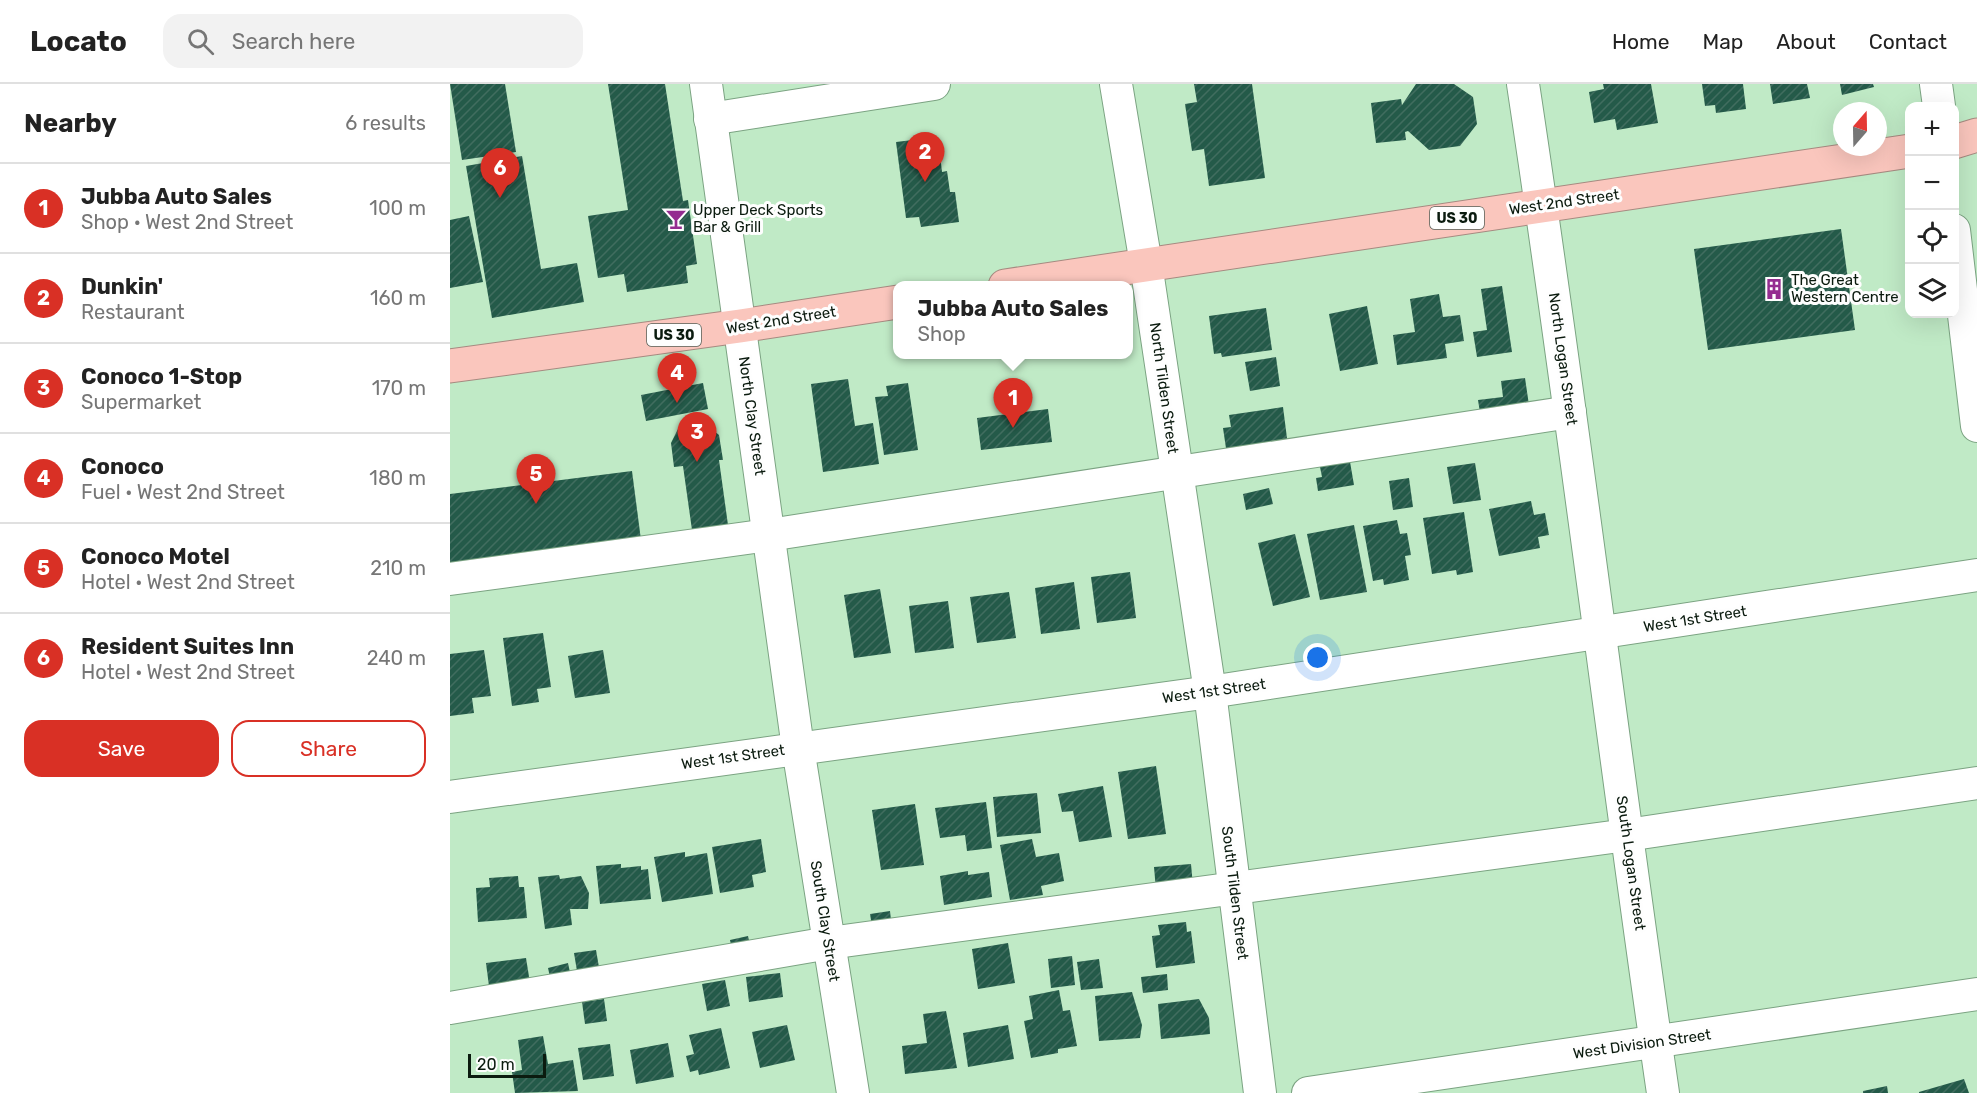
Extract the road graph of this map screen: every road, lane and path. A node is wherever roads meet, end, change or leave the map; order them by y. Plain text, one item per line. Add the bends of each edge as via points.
1 (706, 84) edge
2 (934, 84) edge
3 (1116, 84) edge
4 (1522, 84) edge
5 (1936, 84) edge
6 (1938, 102) edge
7 (710, 118) junction
8 (1977, 135) edge
9 (1959, 142) edge
10 (1959, 144) edge
11 (1977, 146) edge
12 (1905, 152) edge
13 (1541, 205) junction
14 (1146, 264) junction
15 (1959, 264) edge
16 (1032, 281) edge
17 (893, 303) edge
18 (740, 326) junction
19 (450, 366) edge
20 (1974, 374) edge
21 (1570, 412) junction
22 (1977, 426) edge
23 (1176, 472) junction
24 (769, 535) junction
25 (1977, 575) edge
26 (450, 579) edge
27 (1599, 634) junction
28 (1210, 692) junction
29 (798, 748) junction
30 (1977, 783) edge
31 (450, 796) edge
32 (1627, 835) junction
33 (1234, 888) junction
34 (829, 943) junction
35 (1977, 994) edge
36 (450, 1008) edge
37 (1656, 1042) junction
38 (853, 1093) edge
39 (1260, 1093) edge
40 (1308, 1093) edge
41 (1663, 1093) edge

1 - 7 street, North Clay Street
2 - 7 street
3 - 14 street, North Tilden Street
4 - 13 street, North Logan Street
5 - 6 street
7 - 18 street, North Clay Street
8 - 9 highway
10 - 11 highway
12 - 13 highway, West 2nd Street / US 30
13 - 14 highway, West 2nd Street / US 30
13 - 21 street, North Logan Street
14 - 16 highway, West 2nd Street / US 30
14 - 23 street, North Tilden Street
15 - 20 street
17 - 18 highway, West 2nd Street / US 30
18 - 19 highway, West 2nd Street / US 30
18 - 24 street, North Clay Street
20 - 22 street
21 - 23 street
21 - 27 street, North Logan Street
23 - 24 street
23 - 28 street, North Tilden Street
24 - 26 street
24 - 29 street, North Clay Street
25 - 27 street, West 1st Street
27 - 28 street, West 1st Street
27 - 32 street, South Logan Street
28 - 29 street, West 1st Street
28 - 33 street, South Tilden Street
29 - 31 street, West 1st Street
29 - 34 street, South Clay Street
30 - 32 street
32 - 33 street
32 - 37 street, South Logan Street
33 - 34 street
33 - 39 street, South Tilden Street
34 - 36 street
34 - 38 street, South Clay Street
35 - 37 street, West Division Street
37 - 40 street, West Division Street
37 - 41 street, South Logan Street

